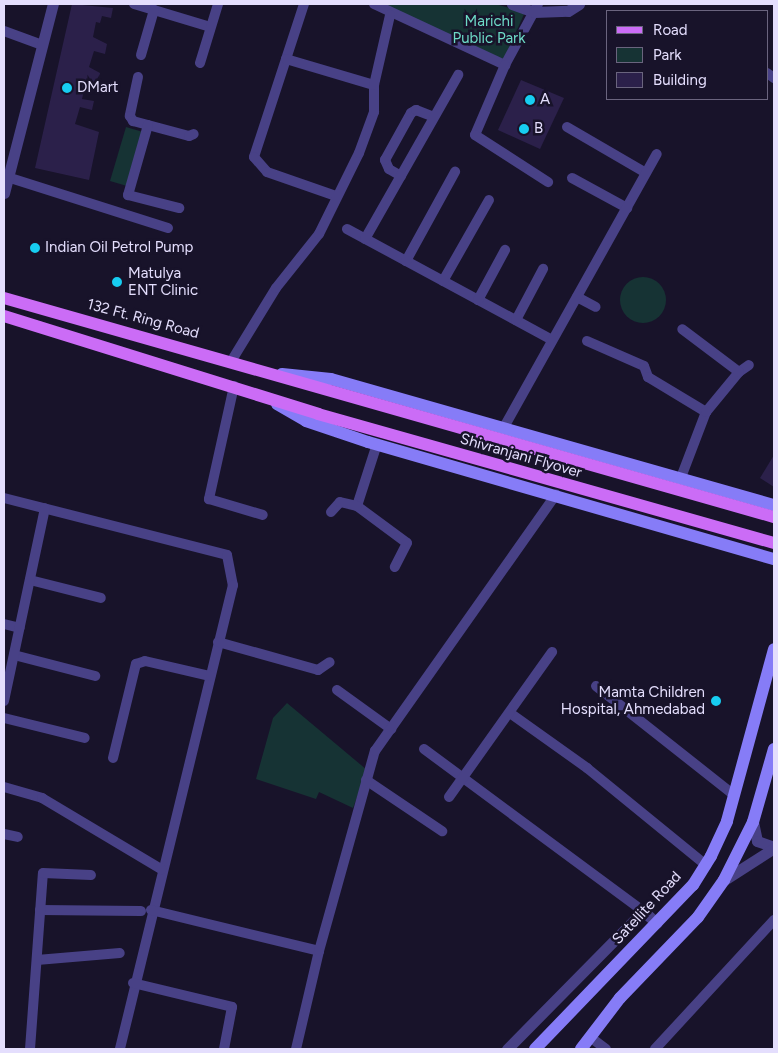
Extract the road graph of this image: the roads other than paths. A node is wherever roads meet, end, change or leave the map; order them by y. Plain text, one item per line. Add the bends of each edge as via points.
1 (45, 4) edge
2 (53, 4) edge
3 (134, 4) edge
4 (218, 4) edge
5 (304, 4) edge
6 (374, 4) edge
7 (512, 4) edge
8 (580, 4) edge
9 (536, 8) edge
10 (154, 10) junction
11 (390, 15) junction
12 (210, 27) junction
13 (4, 31) edge
14 (39, 44) junction
15 (141, 55) dead end
16 (286, 59) junction
17 (200, 63) dead end
18 (505, 65) junction
19 (458, 74) dead end
20 (138, 77) dead end
21 (374, 85) junction
22 (434, 117) junction
23 (148, 125) junction
24 (567, 127) dead end
25 (194, 134) dead end
26 (657, 154) dead end
27 (4, 163) edge
28 (455, 172) dead end
29 (646, 173) junction
30 (6, 176) edge
31 (401, 176) junction
32 (572, 178) dead end
33 (548, 182) dead end
34 (4, 193) edge
35 (128, 195) junction
36 (336, 196) junction
37 (489, 200) dead end
38 (180, 208) dead end
39 (627, 208) junction
40 (122, 213) junction
41 (168, 228) dead end
42 (347, 229) dead end
43 (365, 239) junction
44 (505, 250) dead end
45 (406, 261) junction
46 (543, 269) dead end
47 (443, 281) junction
48 (577, 297) junction
49 (4, 298) edge
50 (478, 300) junction
51 (596, 307) dead end
52 (4, 316) edge
53 (516, 320) junction
54 (682, 329) dead end
55 (552, 340) junction
56 (587, 341) dead end
57 (232, 360) junction
58 (749, 365) dead end
59 (739, 372) junction
60 (272, 373) junction
61 (234, 386) junction
62 (261, 395) junction
63 (706, 412) junction
64 (503, 429) junction
65 (377, 444) junction
66 (680, 480) junction
67 (556, 494) junction
68 (4, 498) edge
69 (356, 506) junction
70 (45, 508) junction
71 (774, 508) edge
72 (331, 512) dead end
73 (263, 515) dead end
74 (774, 543) edge
75 (773, 558) edge
76 (395, 567) dead end
77 (30, 580) junction
78 (101, 598) dead end
79 (4, 624) edge
80 (20, 628) junction
81 (218, 642) junction
82 (774, 649) edge
83 (552, 652) dead end
84 (14, 655) junction
85 (330, 662) dead end
86 (95, 676) dead end
87 (210, 676) junction
88 (6, 678) edge
89 (596, 686) dead end
90 (337, 690) dead end
91 (4, 701) edge
92 (510, 712) junction
93 (4, 718) edge
94 (391, 729) junction
95 (85, 738) dead end
96 (424, 749) dead end
97 (774, 749) edge
98 (113, 758) dead end
99 (366, 780) junction
100 (461, 780) junction
101 (4, 787) edge
102 (734, 795) junction
103 (449, 797) dead end
104 (753, 822) junction
105 (442, 831) dead end
106 (4, 834) edge
107 (18, 837) dead end
108 (774, 847) edge
109 (706, 864) junction
110 (161, 869) junction
111 (91, 875) dead end
112 (724, 880) junction
113 (40, 910) junction
114 (146, 911) junction
115 (643, 911) junction
116 (774, 920) edge
117 (657, 923) junction
118 (319, 951) junction
119 (120, 953) dead end
120 (37, 960) junction
121 (133, 983) junction
122 (590, 1037) junction
123 (30, 1049) edge
124 (120, 1049) edge
125 (224, 1049) edge
126 (296, 1049) edge
127 (507, 1049) edge
128 (535, 1049) edge
129 (581, 1049) edge
130 (606, 1049) edge
131 (655, 1049) edge

1 - 14 street
2 - 14 street
3 - 10 street
4 - 12 street
5 - 16 street
6 - 11 street
7 - 9 street
8 - 9 street via 568,11
9 - 18 street
10 - 12 street
10 - 15 street
11 - 18 street
11 - 21 street
12 - 17 street
13 - 14 street
14 - 27 street
14 - 30 street
16 - 21 street
16 - 36 street via 254,157 257,166
18 - 33 street via 493,102 475,135 511,153
19 - 22 street
20 - 23 street via 130,116
21 - 36 street via 374,112
22 - 31 street
22 - 31 street via 416,110 411,113 385,160 389,169
23 - 25 street
23 - 35 street
24 - 29 street
26 - 29 street
28 - 45 street
29 - 39 street
30 - 34 street
30 - 40 street
31 - 43 street
32 - 39 street
35 - 38 street
35 - 40 street
36 - 57 street via 319,234 276,288
37 - 47 street
39 - 48 street
40 - 41 street
42 - 43 street
43 - 45 street
44 - 50 street
45 - 47 street
46 - 53 street
47 - 50 street
48 - 51 street
48 - 55 street
49 - 57 main road, 132 Ft. Ring Road
50 - 53 street
52 - 61 main road
53 - 55 street
54 - 59 street
55 - 64 street
56 - 63 street via 644,366 648,376
57 - 60 main road, 132 Ft. Ring Road
58 - 59 street
59 - 63 street
60 - 64 main road via 330,379
60 - 71 main road, Shivranjani Flyover via 325,390
61 - 62 main road
61 - 73 street via 209,499
62 - 65 main road via 306,421
62 - 74 main road, Shivranjani Flyover
63 - 66 street
64 - 66 main road
65 - 67 main road
65 - 69 street
66 - 71 main road
67 - 75 main road
67 - 94 street
68 - 70 street
69 - 72 street via 340,502
69 - 76 street via 407,543
70 - 77 street
70 - 81 street via 227,555 233,585
77 - 78 street
77 - 80 street
79 - 80 street
80 - 84 street
81 - 85 street via 318,670
81 - 87 street
82 - 102 main road, Satellite Road
83 - 92 street
84 - 86 street
84 - 88 street
87 - 98 street via 145,660 136,664
87 - 110 street
88 - 91 street
89 - 102 street
90 - 94 street
92 - 100 street
92 - 109 street via 587,768
93 - 95 street
94 - 99 street via 376,751
96 - 100 street
97 - 104 main road
99 - 105 street
99 - 118 street
100 - 103 street
100 - 115 street
101 - 110 street via 42,798
102 - 109 main road, Satellite Road
104 - 108 street via 757,841
104 - 112 main road
106 - 107 street
108 - 112 street
109 - 117 main road, Satellite Road via 693,886
110 - 114 street
111 - 113 street via 43,873
112 - 122 main road via 698,917 620,998
113 - 114 street
113 - 120 street
114 - 118 street
114 - 121 street
115 - 117 street
115 - 127 street
116 - 131 street
117 - 128 main road, Satellite Road
118 - 126 street
119 - 120 street
120 - 123 street
121 - 124 street
121 - 125 street via 232,1006
122 - 129 main road
122 - 130 street

